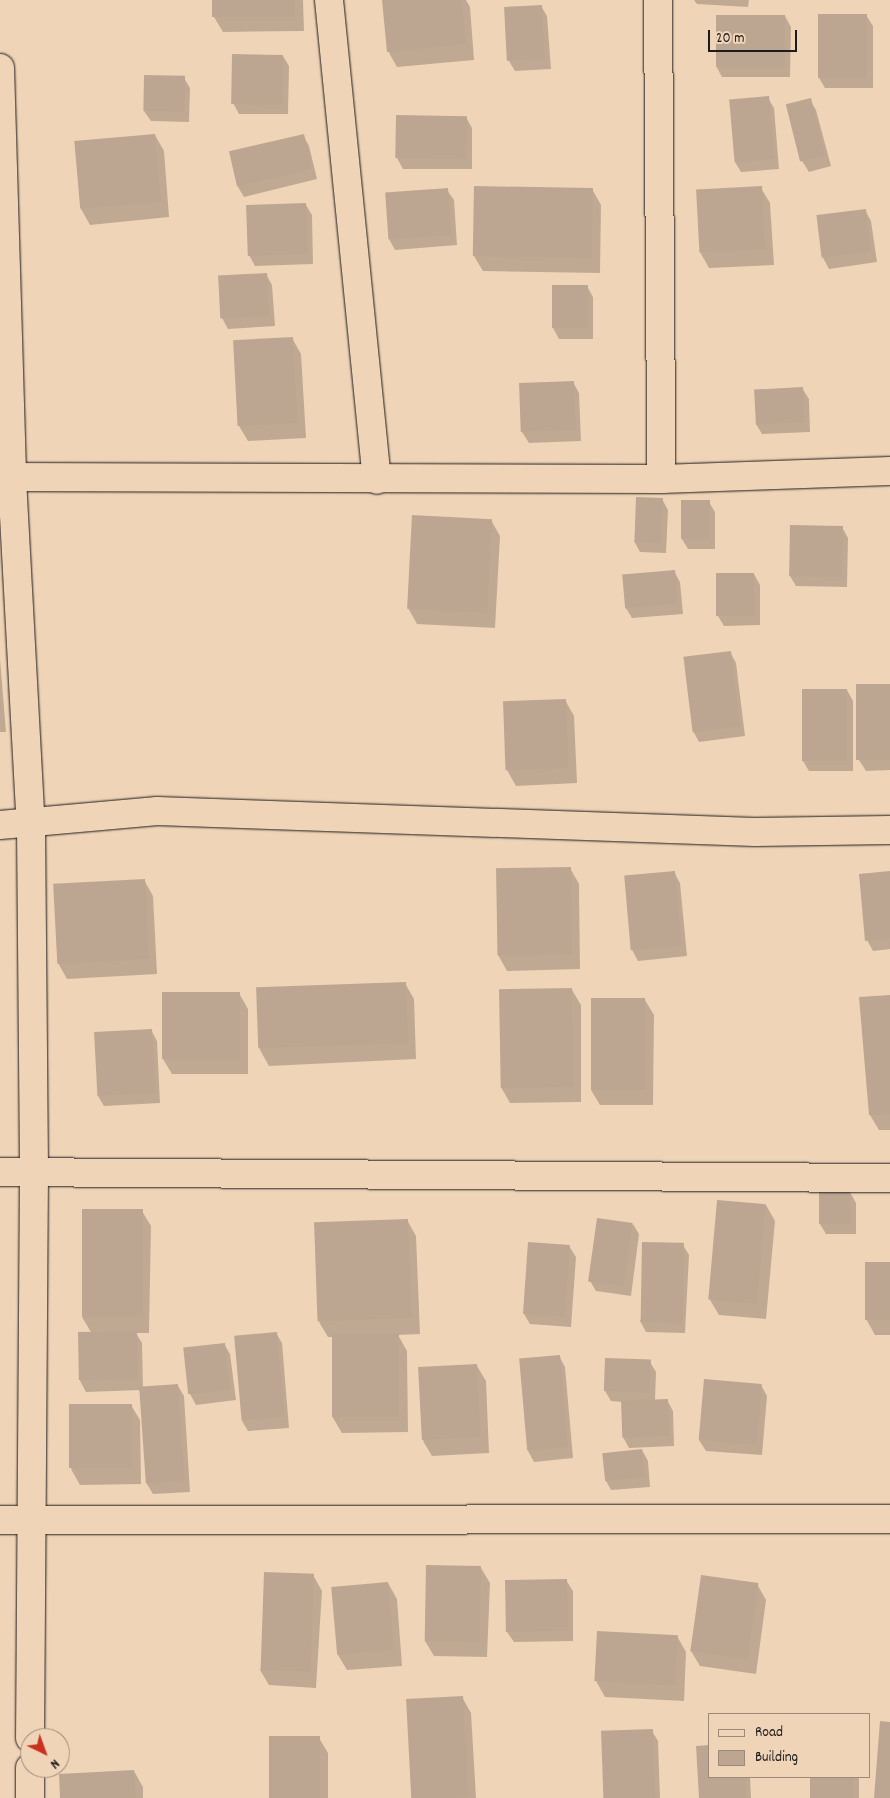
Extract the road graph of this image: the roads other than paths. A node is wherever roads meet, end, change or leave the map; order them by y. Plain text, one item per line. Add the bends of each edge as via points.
1 (329, 0) edge
2 (658, 0) edge
3 (0, 68) edge
4 (890, 471) edge
5 (6, 478) edge
6 (661, 479) junction
7 (377, 480) junction
8 (31, 824) junction
9 (0, 825) edge
10 (890, 830) edge
11 (34, 1171) junction
12 (0, 1172) edge
13 (890, 1178) edge
14 (890, 1519) edge
15 (0, 1520) edge
16 (32, 1520) junction
17 (30, 1728) edge
18 (30, 1778) edge
19 (30, 1798) edge

1 - 7 street
2 - 6 street
3 - 5 street
4 - 6 street
5 - 7 street
5 - 8 street
6 - 7 street
8 - 9 street
8 - 10 street via 58,818 157,811 755,832
8 - 11 street
11 - 12 street
11 - 13 street
11 - 16 street
14 - 16 street
15 - 16 street
16 - 17 street
18 - 19 street

